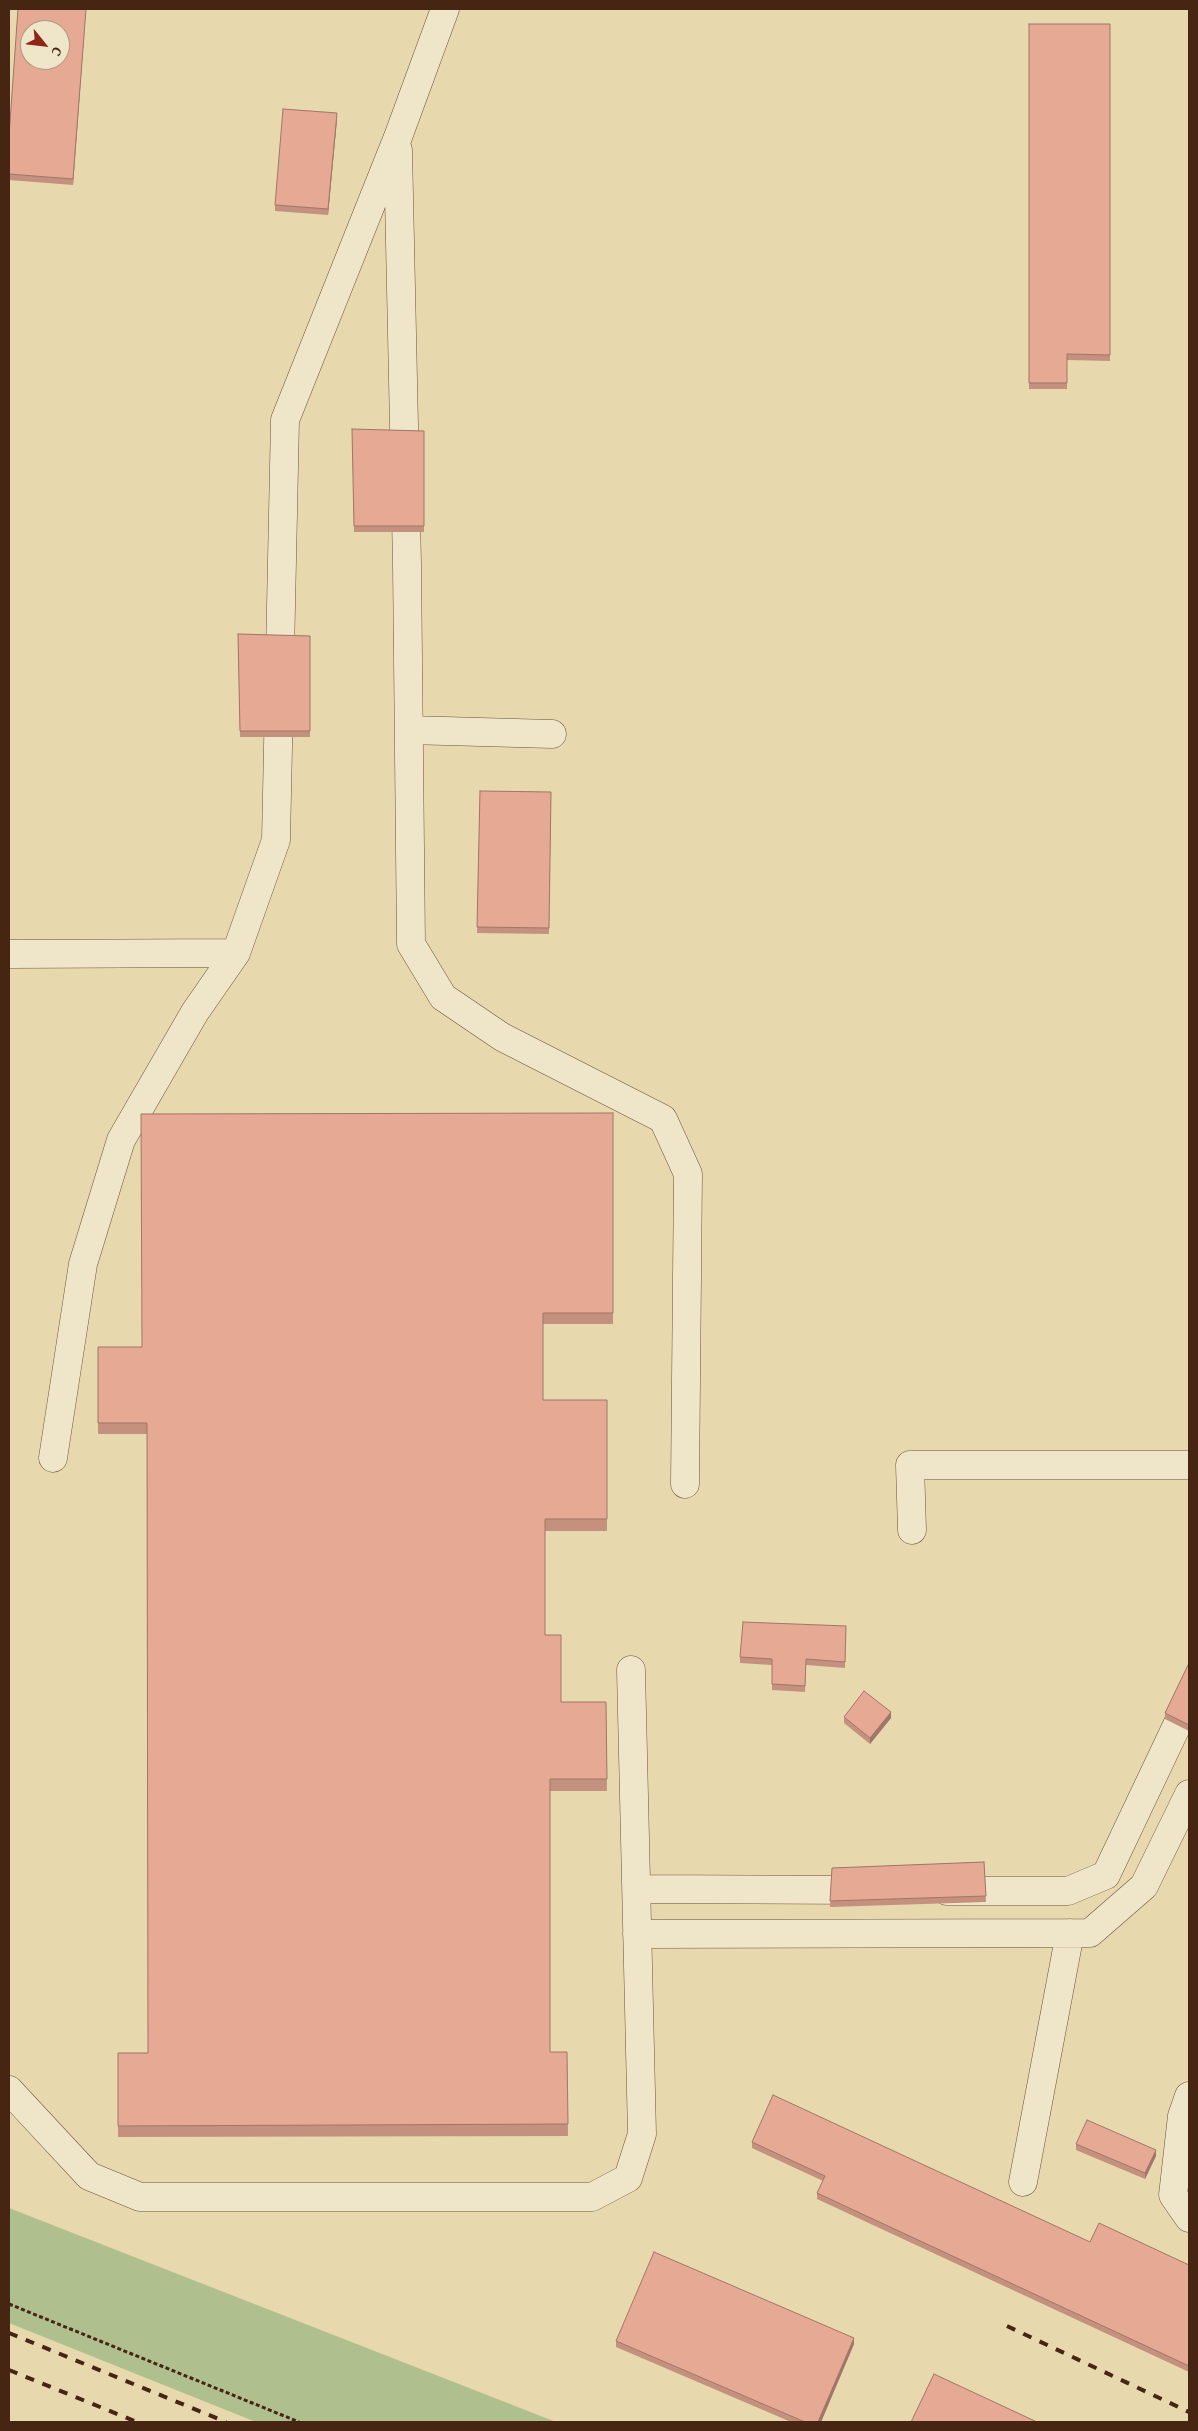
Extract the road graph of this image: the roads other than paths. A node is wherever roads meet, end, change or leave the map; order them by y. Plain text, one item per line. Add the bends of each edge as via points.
1 (445, 9) edge
2 (398, 138) junction
3 (409, 730) junction
4 (552, 734) dead end
5 (236, 953) junction
6 (9, 954) edge
7 (53, 1458) dead end
8 (1189, 1465) edge
9 (685, 1484) dead end
10 (912, 1530) dead end
11 (630, 1670) dead end
12 (1189, 1700) edge
13 (1189, 1794) edge
14 (637, 1889) junction
15 (891, 1890) edge
16 (921, 1890) edge
17 (1070, 1933) junction
18 (637, 1934) junction
19 (9, 2090) edge
20 (1189, 2096) edge
21 (1023, 2182) dead end
22 (1189, 2218) edge

1 - 2 lane
2 - 3 lane
2 - 5 lane via 285,420 276,840
3 - 4 lane
3 - 9 lane via 411,944 442,997 502,1037 663,1119 688,1174
5 - 6 lane
5 - 7 lane via 195,1012 121,1140 82,1264
8 - 10 lane via 910,1464
11 - 14 lane
12 - 16 lane via 1106,1875 1068,1891
13 - 17 lane via 1144,1886 1090,1933
14 - 15 lane
14 - 18 lane
17 - 18 lane
17 - 21 lane
18 - 19 lane via 642,2134 628,2178 592,2197 140,2197 89,2176
20 - 22 lane via 1182,2116 1173,2195

